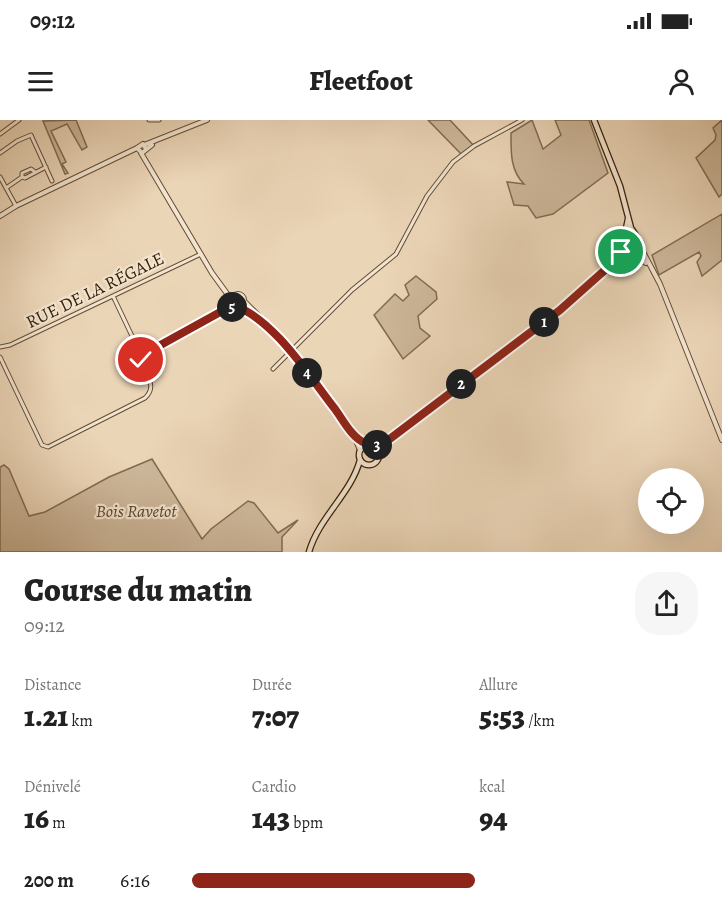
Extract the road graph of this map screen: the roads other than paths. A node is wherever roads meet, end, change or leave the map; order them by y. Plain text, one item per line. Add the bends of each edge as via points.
1 (19, 120) edge
2 (148, 120) edge
3 (159, 120) edge
4 (207, 120) edge
5 (522, 120) edge
6 (594, 120) edge
7 (0, 134) edge
8 (142, 150) junction
9 (0, 153) edge
10 (46, 167) junction
11 (0, 177) edge
12 (52, 181) dead end
13 (6, 188) junction
14 (16, 206) junction
15 (0, 216) edge
16 (628, 219) junction
17 (635, 237) junction
18 (626, 238) junction
19 (622, 248) junction
20 (641, 249) junction
21 (201, 254) junction
22 (631, 255) junction
23 (614, 262) junction
24 (649, 265) junction
25 (223, 285) junction
26 (237, 294) junction
27 (113, 296) junction
28 (231, 299) junction
29 (244, 301) junction
30 (236, 306) junction
31 (0, 347) edge
32 (291, 351) junction
33 (0, 357) edge
34 (142, 357) junction
35 (273, 369) dead end
36 (352, 433) junction
37 (722, 440) edge
38 (387, 441) junction
39 (371, 445) junction
40 (360, 450) junction
41 (379, 452) junction
42 (360, 460) junction
43 (368, 465) junction
44 (355, 475) junction
45 (309, 552) edge

1 - 7 street
2 - 3 street
4 - 8 street
5 - 32 street via 453,162 428,195 396,254 360,282
6 - 16 main road via 620,186
8 - 14 street
8 - 21 street
9 - 10 street via 32,135
10 - 12 street
10 - 13 street
11 - 13 street
13 - 14 street
14 - 15 street
16 - 17 main road
16 - 18 main road
17 - 18 main road
17 - 20 main road
18 - 19 main road
19 - 22 main road
19 - 23 main road
20 - 22 main road
20 - 24 street
21 - 25 street
21 - 27 street, RUE DE LA RÉGALE
22 - 23 main road
22 - 24 street
23 - 38 main road via 560,310
24 - 37 street
25 - 26 street
25 - 28 street
26 - 28 street
26 - 29 street
27 - 31 street, RUE DE LA RÉGALE
27 - 34 street
28 - 30 street
29 - 30 street
29 - 32 street
30 - 32 street via 266,326
30 - 34 street
32 - 35 street
32 - 36 street
33 - 34 street via 42,445 48,447 147,396 152,384
36 - 39 street
36 - 40 street
38 - 39 main road
38 - 41 main road
39 - 40 main road
39 - 41 main road
40 - 42 main road
41 - 43 main road via 376,462
42 - 43 main road
42 - 44 main road
43 - 44 main road
44 - 45 main road via 324,519

